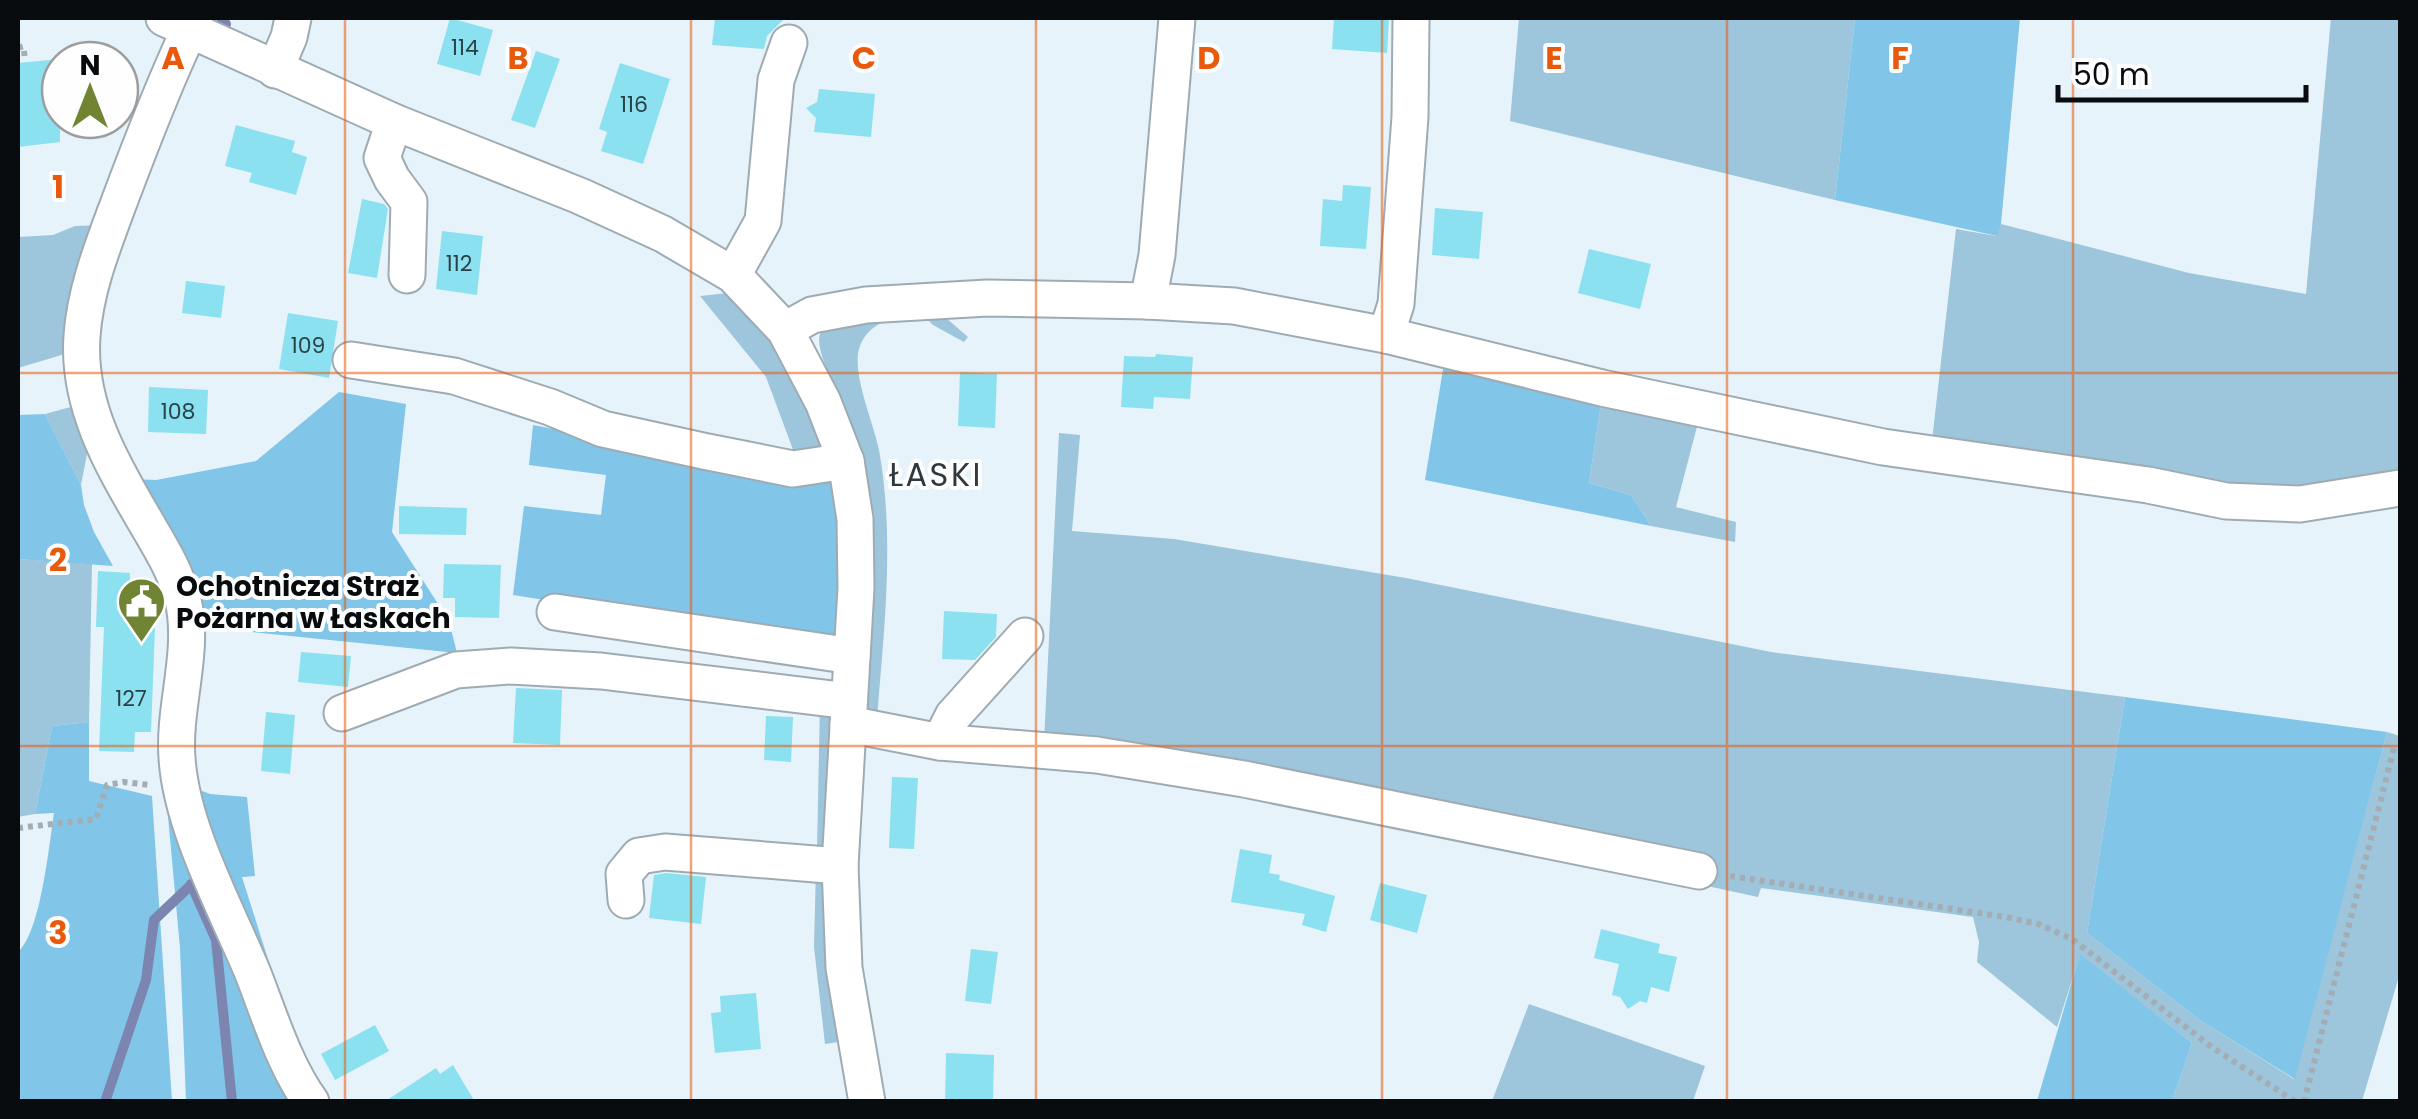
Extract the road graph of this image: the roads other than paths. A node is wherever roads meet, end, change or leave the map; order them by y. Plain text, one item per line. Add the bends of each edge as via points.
1 (292, 18) edge
2 (1178, 18) edge
3 (1411, 20) edge
4 (177, 24) edge
5 (789, 43) dead end
6 (275, 70) junction
7 (394, 122) junction
8 (407, 275) dead end
9 (732, 275) junction
10 (1148, 301) junction
11 (784, 330) junction
12 (1386, 335) junction
13 (351, 360) dead end
14 (846, 461) junction
15 (2400, 488) edge
16 (555, 612) dead end
17 (1025, 636) dead end
18 (852, 656) junction
19 (342, 713) dead end
20 (848, 713) junction
21 (940, 742) junction
22 (840, 866) junction
23 (1699, 871) road end
24 (626, 900) dead end
25 (312, 1102) edge
26 (867, 1102) edge

1 - 6 street
2 - 10 street
3 - 12 street via 1396,304
4 - 6 street
4 - 25 street via 94,274 82,338 88,398 108,459 165,555 184,603 168,772
5 - 9 street via 776,80 763,220
6 - 7 street
7 - 8 street via 382,158 410,202
7 - 9 street via 630,219
9 - 11 street
10 - 11 street via 987,298 866,305 812,315
10 - 12 street via 1234,306
11 - 14 street
12 - 15 street via 1883,447 2226,501 2300,504
13 - 14 street via 454,376 604,428 704,451 794,469
14 - 18 street via 855,536
16 - 18 street
17 - 21 street via 953,716
18 - 20 street
19 - 20 street via 456,670 511,666 601,671
20 - 21 street
20 - 22 street
21 - 23 street via 1098,755 1244,779
22 - 24 street via 665,852 639,856 624,874
22 - 26 street via 844,968

